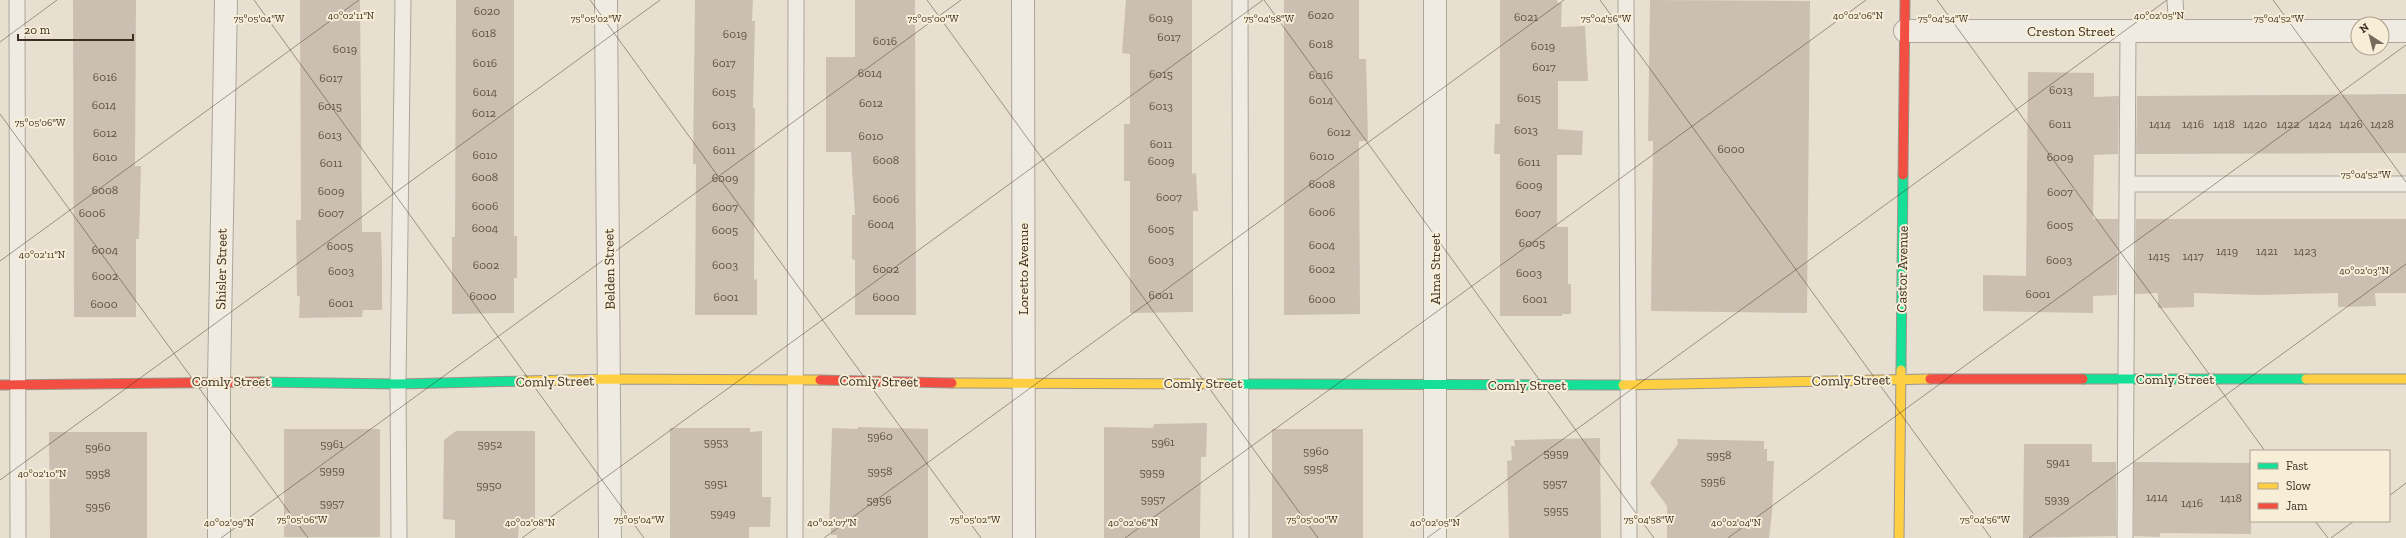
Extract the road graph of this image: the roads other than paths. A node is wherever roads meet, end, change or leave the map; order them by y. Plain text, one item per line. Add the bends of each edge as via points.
1 (17, 0) edge
2 (226, 0) edge
3 (403, 0) edge
4 (606, 0) edge
5 (796, 0) edge
6 (1023, 0) edge
7 (1240, 0) edge
8 (1435, 0) edge
9 (1626, 0) edge
10 (1905, 0) edge
11 (2175, 0) edge
12 (1905, 31) junction
13 (2128, 31) junction
14 (2177, 31) junction
15 (2350, 31) edge
16 (2390, 31) edge
17 (2406, 31) edge
18 (2127, 184) junction
19 (2406, 184) edge
20 (610, 379) junction
21 (1901, 379) junction
22 (2125, 379) junction
23 (2406, 379) edge
24 (219, 380) junction
25 (795, 380) junction
26 (1242, 383) junction
27 (398, 384) junction
28 (1022, 384) junction
29 (1435, 384) junction
30 (0, 385) edge
31 (17, 385) junction
32 (1628, 385) junction
33 (18, 538) edge
34 (219, 538) edge
35 (399, 538) edge
36 (610, 538) edge
37 (795, 538) edge
38 (1024, 538) edge
39 (1241, 538) edge
40 (1435, 538) edge
41 (1629, 538) edge
42 (1900, 538) edge
43 (2124, 538) edge

1 - 31 lane
2 - 24 street, Shisler Street
3 - 27 lane
4 - 20 street, Belden Street
5 - 25 lane
6 - 28 street, Loretto Avenue
7 - 26 lane
8 - 29 street, Alma Street
9 - 32 lane
10 - 12 street, Castor Avenue
11 - 14 lane
12 - 13 street, Creston Street
12 - 21 street, Castor Avenue
13 - 14 street, Creston Street
13 - 18 lane
14 - 15 street, Creston Street
16 - 17 street
18 - 19 lane
18 - 22 lane
20 - 25 street, Comly Street
20 - 27 street, Comly Street
20 - 36 street, Belden Street
21 - 22 street, Comly Street
21 - 32 street, Comly Street
21 - 42 street, Castor Avenue
22 - 23 street, Comly Street
22 - 43 lane
24 - 27 street, Comly Street
24 - 31 street, Comly Street
24 - 34 street, Shisler Street
25 - 28 street, Comly Street
25 - 37 lane
26 - 28 street, Comly Street
26 - 29 street, Comly Street
26 - 39 lane
27 - 35 lane
28 - 38 street, Loretto Avenue
29 - 32 street, Comly Street
29 - 40 street, Alma Street
30 - 31 street, Comly Street
31 - 33 lane
32 - 41 lane

